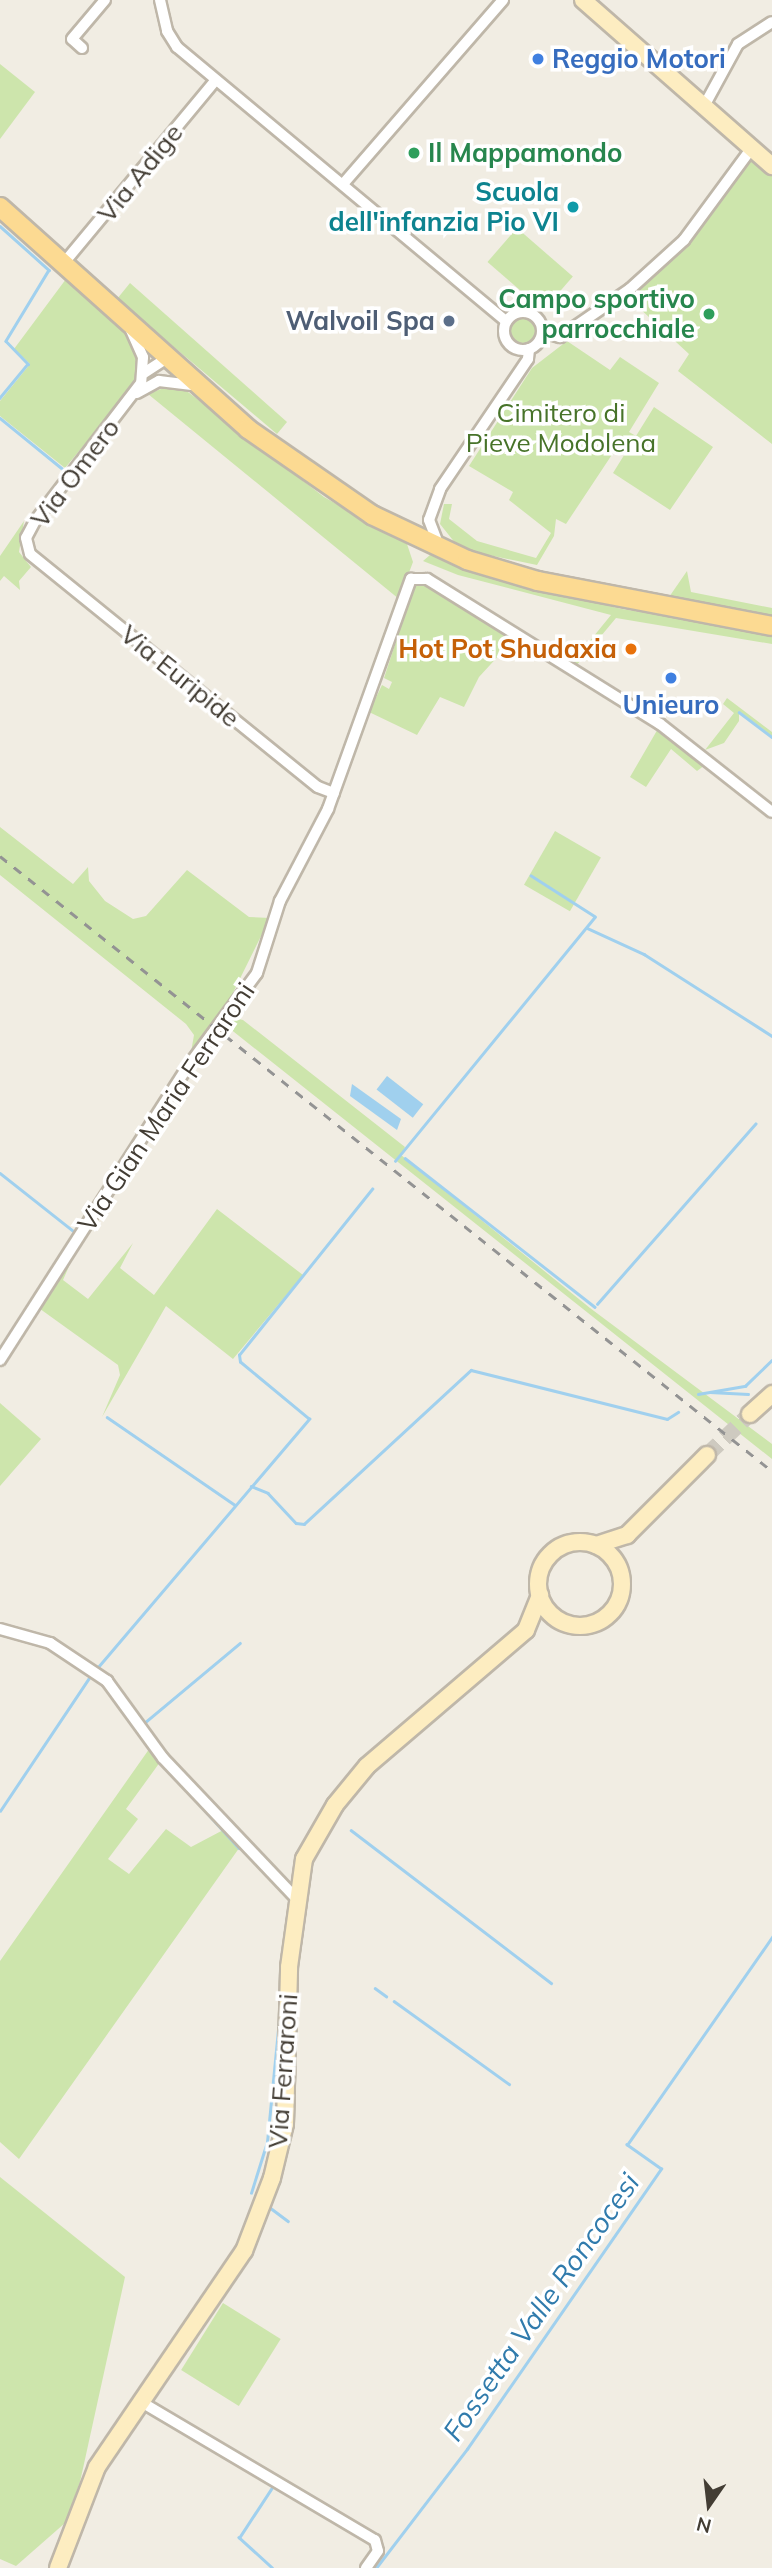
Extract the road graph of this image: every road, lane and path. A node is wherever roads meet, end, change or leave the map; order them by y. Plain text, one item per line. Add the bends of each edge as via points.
1 (105, 0) edge
2 (503, 0) edge
3 (583, 0) edge
4 (162, 2) edge
5 (772, 22) edge
6 (82, 48) dead end
7 (216, 80) junction
8 (703, 108) junction
9 (751, 149) junction
10 (772, 166) edge
11 (343, 184) junction
12 (0, 207) edge
13 (63, 264) junction
14 (124, 320) junction
15 (506, 321) junction
16 (542, 332) junction
17 (529, 349) junction
18 (167, 358) junction
19 (144, 373) junction
20 (155, 382) junction
21 (196, 385) junction
22 (135, 395) junction
23 (429, 520) junction
24 (401, 530) junction
25 (440, 549) junction
26 (30, 554) joint
27 (772, 626) edge
28 (334, 793) junction
29 (772, 812) edge
30 (0, 1360) edge
31 (772, 1394) edge
32 (751, 1414) tunnel mouth
33 (707, 1455) tunnel mouth
34 (627, 1535) junction
35 (596, 1545) junction
36 (618, 1566) junction
37 (540, 1595) junction
38 (558, 1619) junction
39 (0, 1629) edge
40 (526, 1630) junction
41 (297, 1899) junction
42 (143, 2403) junction
43 (66, 2550) junction
44 (58, 2568) edge
45 (66, 2568) edge
46 (366, 2568) edge

1 - 6 street via 72,39
2 - 11 street
3 - 8 main road
4 - 7 street via 171,40
5 - 8 street via 738,44
7 - 11 street
7 - 13 street, Via Adige
8 - 9 main road
9 - 10 main road
9 - 16 street via 684,240 630,289 560,337
11 - 15 street
12 - 13 main road
13 - 14 main road
14 - 18 main road
14 - 19 street via 139,345
15 - 16 street via 519,312 531,313
15 - 17 street via 508,343
16 - 17 street
17 - 23 street via 528,359 440,489
18 - 19 street
18 - 20 street
18 - 21 main road
19 - 22 street, Via Omero
20 - 21 street
20 - 22 street, Via Omero
21 - 24 main road via 317,482
22 - 26 street, Via Omero via 35,521 26,538
23 - 24 street
23 - 25 street
24 - 25 main road
25 - 27 main road via 538,581
26 - 28 street, Via Euripide via 318,786
28 - 29 street, Via Gian Maria Ferraroni via 408,586 411,579 422,576 660,724
28 - 30 street, Via Gian Maria Ferraroni via 280,901 252,983 189,1065
31 - 32 main road
33 - 34 main road
34 - 35 main road
34 - 36 main road
35 - 36 main road
35 - 37 main road via 573,1543 552,1552 540,1572
36 - 38 main road via 621,1596 608,1615 579,1626
37 - 38 main road
37 - 40 main road, Via Ferraroni
38 - 40 main road, Via Ferraroni
39 - 41 street via 50,1643 93,1670 163,1758
40 - 41 main road, Via Ferraroni via 359,1776 304,1859
41 - 42 main road, Via Ferraroni via 287,2004 285,2123 275,2168 244,2251
42 - 43 main road, Via Ferraroni via 97,2467
42 - 46 street via 375,2540 377,2554
43 - 44 main road, Via Ferraroni
43 - 45 main road, Via Ferraroni

